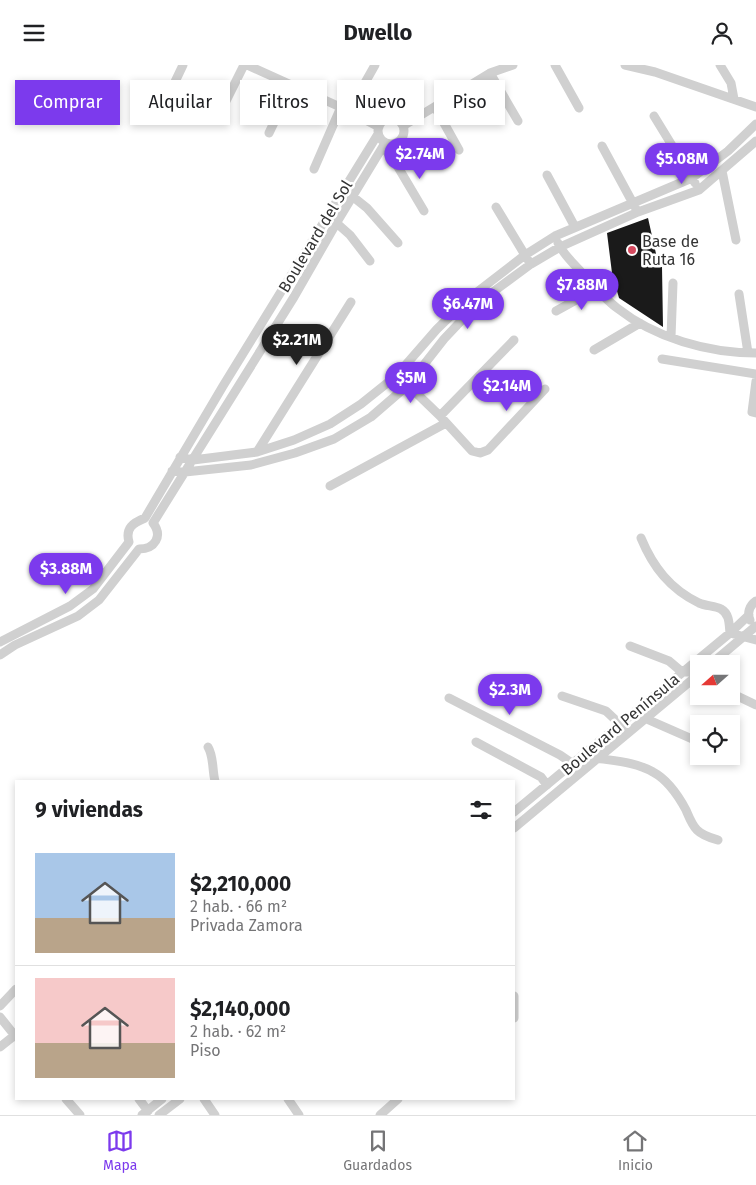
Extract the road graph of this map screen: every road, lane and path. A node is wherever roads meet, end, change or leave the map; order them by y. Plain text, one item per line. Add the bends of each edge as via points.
1 (183, 65) edge
2 (246, 65) edge
3 (375, 65) edge
4 (513, 65) edge
5 (555, 65) edge
6 (625, 65) edge
7 (720, 65) edge
8 (656, 69) edge
9 (490, 73) junction
10 (176, 80) edge
11 (280, 80) edge
12 (365, 80) edge
13 (479, 80) edge
14 (230, 94) edge
15 (734, 99) junction
16 (756, 107) edge
17 (434, 108) edge
18 (578, 108) dead end
19 (654, 116) dead end
20 (518, 121) dead end
21 (337, 124) edge
22 (756, 124) edge
23 (273, 125) edge
24 (370, 125) edge
25 (445, 125) edge
26 (403, 127) junction
27 (378, 130) junction
28 (269, 133) dead end
29 (756, 141) edge
30 (384, 145) junction
31 (602, 146) dead end
32 (459, 150) dead end
33 (314, 169) dead end
34 (722, 171) junction
35 (547, 175) dead end
36 (692, 178) junction
37 (699, 190) junction
38 (352, 196) junction
39 (496, 207) dead end
40 (636, 208) junction
41 (424, 211) dead end
42 (327, 216) junction
43 (337, 222) junction
44 (575, 227) junction
45 (555, 236) junction
46 (736, 240) dead end
47 (398, 243) dead end
48 (560, 247) junction
49 (525, 255) junction
50 (370, 261) dead end
51 (530, 264) junction
52 (673, 283) dead end
53 (596, 289) junction
54 (739, 294) dead end
55 (352, 302) dead end
56 (556, 311) dead end
57 (640, 323) junction
58 (671, 337) junction
59 (514, 340) dead end
60 (594, 350) dead end
61 (752, 353) edge
62 (662, 359) dead end
63 (756, 374) edge
64 (396, 376) junction
65 (756, 381) edge
66 (408, 385) junction
67 (545, 389) dead end
68 (756, 413) edge
69 (443, 419) junction
70 (257, 452) junction
71 (180, 457) junction
72 (193, 460) junction
73 (172, 471) junction
74 (185, 472) junction
75 (330, 486) dead end
76 (148, 521) junction
77 (641, 539) dead end
78 (756, 601) edge
79 (749, 615) junction
80 (756, 626) edge
81 (730, 633) junction
82 (743, 637) junction
83 (756, 640) edge
84 (0, 642) edge
85 (630, 646) dead end
86 (0, 655) edge
87 (722, 655) edge
88 (682, 672) junction
89 (690, 672) edge
90 (690, 681) edge
91 (562, 696) dead end
92 (740, 697) edge
93 (449, 698) dead end
94 (756, 705) edge
95 (631, 715) junction
96 (646, 718) junction
97 (620, 725) junction
98 (628, 733) junction
99 (690, 738) edge
100 (476, 742) dead end
101 (208, 747) dead end
102 (582, 756) junction
103 (598, 758) junction
104 (572, 764) junction
105 (582, 771) junction
106 (215, 780) edge
107 (546, 785) junction
108 (515, 811) edge
109 (515, 827) edge
110 (718, 840) dead end
111 (15, 990) edge
112 (0, 1005) edge
113 (0, 1017) edge
114 (15, 1036) edge
115 (0, 1047) edge
116 (67, 1100) edge
117 (139, 1100) edge
118 (179, 1100) edge
119 (205, 1100) edge
120 (289, 1100) edge
121 (397, 1100) edge
122 (159, 1101) edge
123 (145, 1113) edge
124 (162, 1114) edge
125 (80, 1115) edge
126 (215, 1115) edge
127 (299, 1115) edge
128 (380, 1115) edge

1 - 10 street
2 - 11 street
2 - 14 street
3 - 12 street
4 - 9 street
5 - 18 street
6 - 8 street
7 - 15 street via 731,83
8 - 15 street
9 - 13 street
9 - 20 street
15 - 16 street
17 - 26 street
19 - 36 street
21 - 33 street
22 - 36 street via 728,151
23 - 28 street
24 - 27 street
25 - 32 street
26 - 27 street via 393,118 384,120
26 - 30 street via 404,134 400,140
27 - 30 street
27 - 42 street, Boulevard del Sol
29 - 34 street
30 - 38 street, Boulevard del Sol
30 - 41 street
31 - 40 street
34 - 37 street
34 - 46 street
35 - 44 street
36 - 37 street
36 - 40 street
37 - 40 street
38 - 43 street, Boulevard del Sol
38 - 47 street via 368,208
39 - 49 street
40 - 44 street
40 - 48 street
42 - 43 street
42 - 71 street, Boulevard del Sol
43 - 50 street
43 - 72 street, Boulevard del Sol
44 - 45 street
45 - 48 street
45 - 49 street
48 - 51 street
48 - 53 street
49 - 51 street
49 - 64 street via 468,299
51 - 66 street via 478,303
52 - 58 street
53 - 56 street
53 - 57 street
54 - 61 street
55 - 70 street
57 - 58 street
57 - 60 street
58 - 61 street via 714,350
59 - 69 street
62 - 63 street
64 - 66 street
64 - 70 street via 361,404 330,423 294,440
65 - 68 street via 752,412
66 - 69 street
66 - 74 street via 371,417 334,439 251,465
67 - 69 street via 488,450 480,453 472,451
69 - 75 street
70 - 72 street
71 - 72 street
71 - 73 street, Boulevard del Sol
72 - 74 street, Boulevard del Sol
73 - 74 street
73 - 76 street, Boulevard del Sol
74 - 76 street, Boulevard del Sol
76 - 84 street via 133,523 128,531 129,542 93,589 70,606
76 - 86 street via 157,531 156,541 150,548 139,549 99,600 78,616
77 - 81 street via 653,564 673,587 687,597 721,609 729,617
78 - 79 street, Boulevard Península via 750,606
79 - 80 street
79 - 81 street, Boulevard Península
80 - 82 street
81 - 82 street
81 - 88 street, Boulevard Península
82 - 83 street
82 - 87 street
85 - 88 street via 669,661
88 - 89 street
88 - 95 street, Boulevard Península
90 - 96 street, Boulevard Península
91 - 97 street via 606,711
92 - 94 street
93 - 104 street
95 - 96 street
95 - 97 street, Boulevard Península
96 - 98 street, Boulevard Península
96 - 99 street
97 - 98 street
97 - 102 street, Boulevard Península
98 - 103 street, Boulevard Península
100 - 107 street via 541,777
101 - 106 street via 212,752
102 - 103 street
102 - 104 street, Boulevard Península
103 - 105 street, Boulevard Península
103 - 110 street via 636,765 653,772 678,795 698,831
104 - 105 street
104 - 107 street, Boulevard Península
105 - 109 street, Boulevard Península
107 - 108 street, Boulevard Península
111 - 112 street
113 - 114 street
114 - 115 street
116 - 125 street
117 - 123 street
118 - 124 street
119 - 126 street
120 - 127 street
121 - 128 street
122 - 123 street
122 - 124 street

